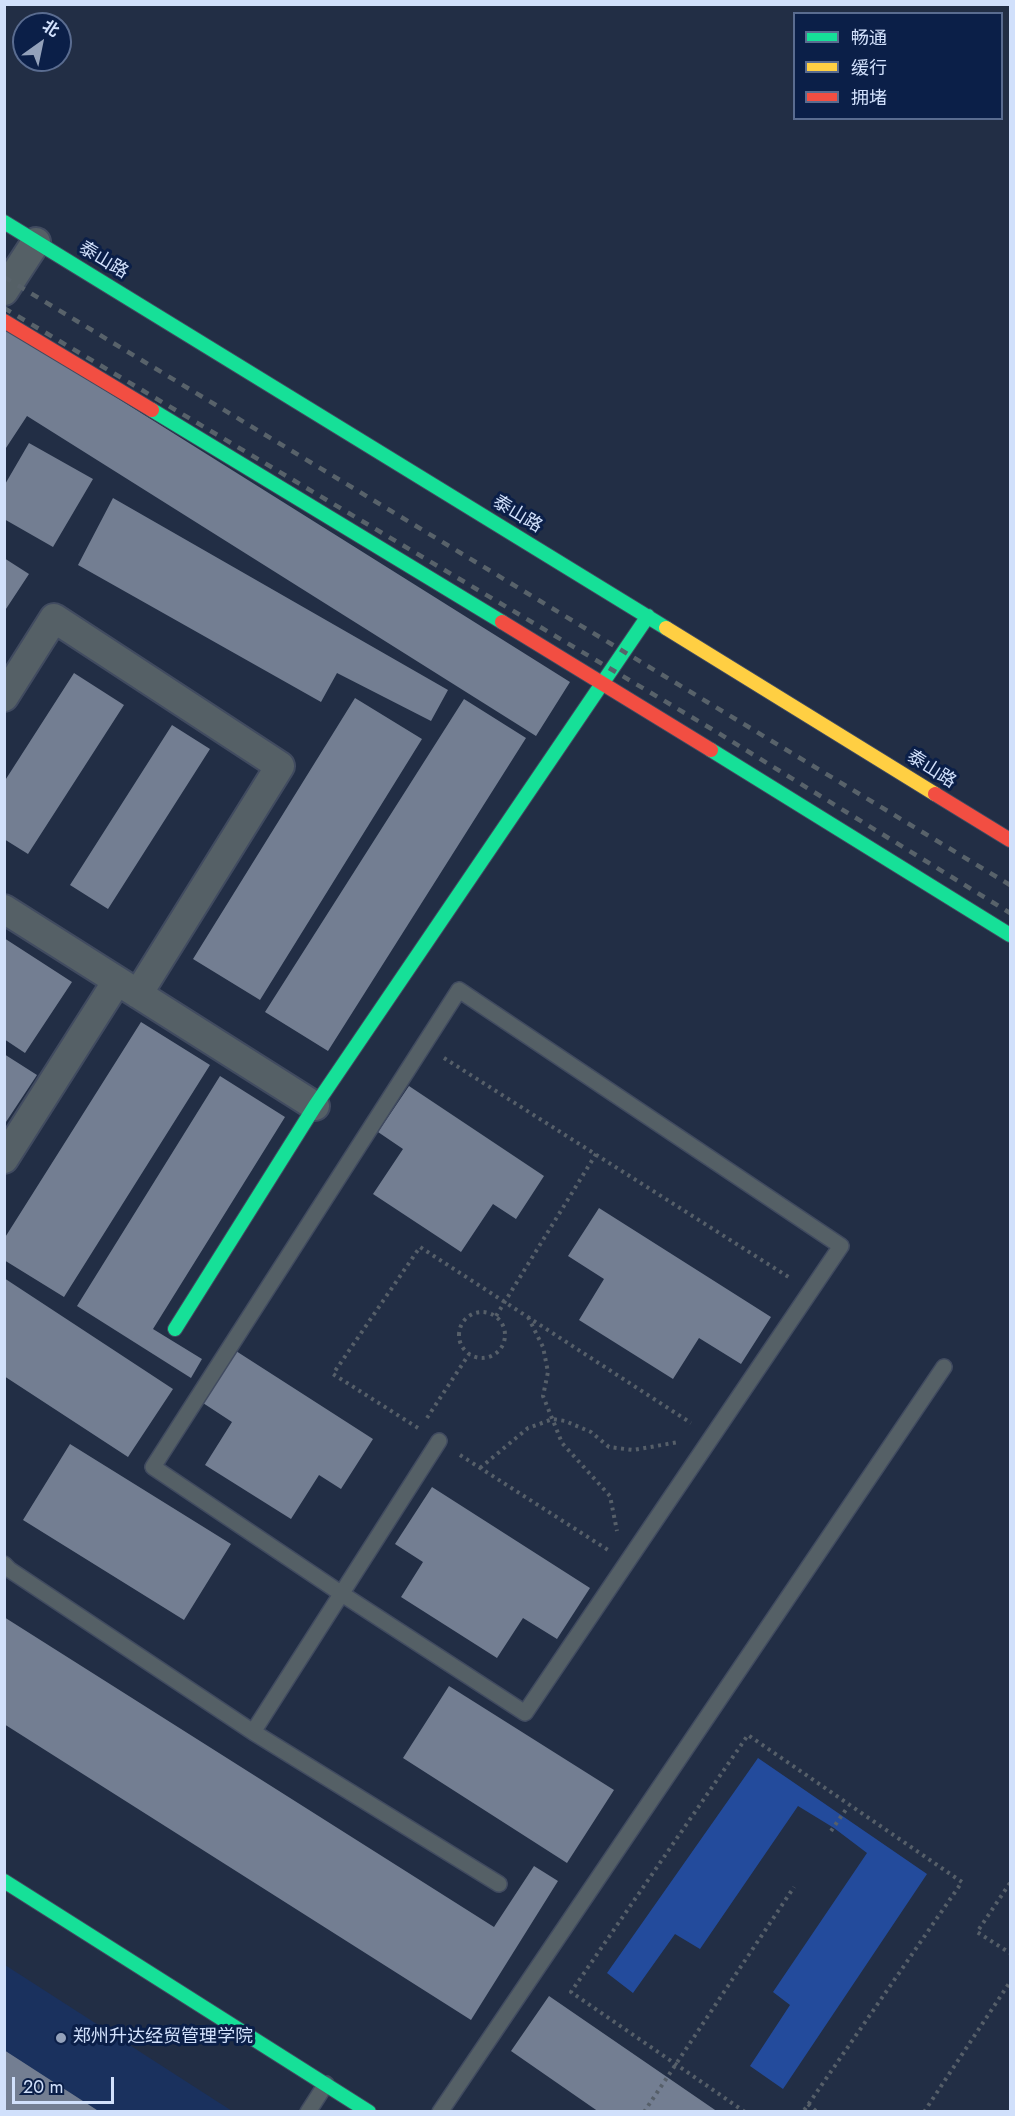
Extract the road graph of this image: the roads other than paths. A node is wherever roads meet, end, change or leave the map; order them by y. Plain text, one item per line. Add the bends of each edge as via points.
1 (4, 222) edge
2 (36, 242) junction
3 (4, 291) edge
4 (4, 321) edge
5 (648, 616) junction
6 (602, 683) junction
7 (4, 697) edge
8 (1011, 840) edge
9 (4, 909) edge
10 (1011, 935) edge
11 (127, 987) junction
12 (315, 1107) junction
13 (4, 1159) edge
14 (174, 1329) dead end
15 (944, 1367) dead end
16 (439, 1441) road end
17 (4, 1564) edge
18 (342, 1594) junction
19 (253, 1732) junction
20 (4, 1881) edge
21 (498, 1884) dead end
22 (326, 2084) junction
23 (308, 2112) edge
24 (369, 2112) edge
25 (440, 2112) edge

1 - 2 street, 泰山路
2 - 3 street
2 - 5 street, 泰山路
4 - 6 street
5 - 6 street
5 - 8 street, 泰山路
6 - 10 street
6 - 12 street
7 - 11 street via 54,618 279,766
9 - 11 street
11 - 12 street
11 - 13 street
12 - 14 street
15 - 25 lane
16 - 18 lane
17 - 19 lane
18 - 18 lane via 153,1467 459,990 841,1246 525,1713
18 - 19 lane
19 - 21 lane
20 - 22 street
22 - 23 lane
22 - 24 street

